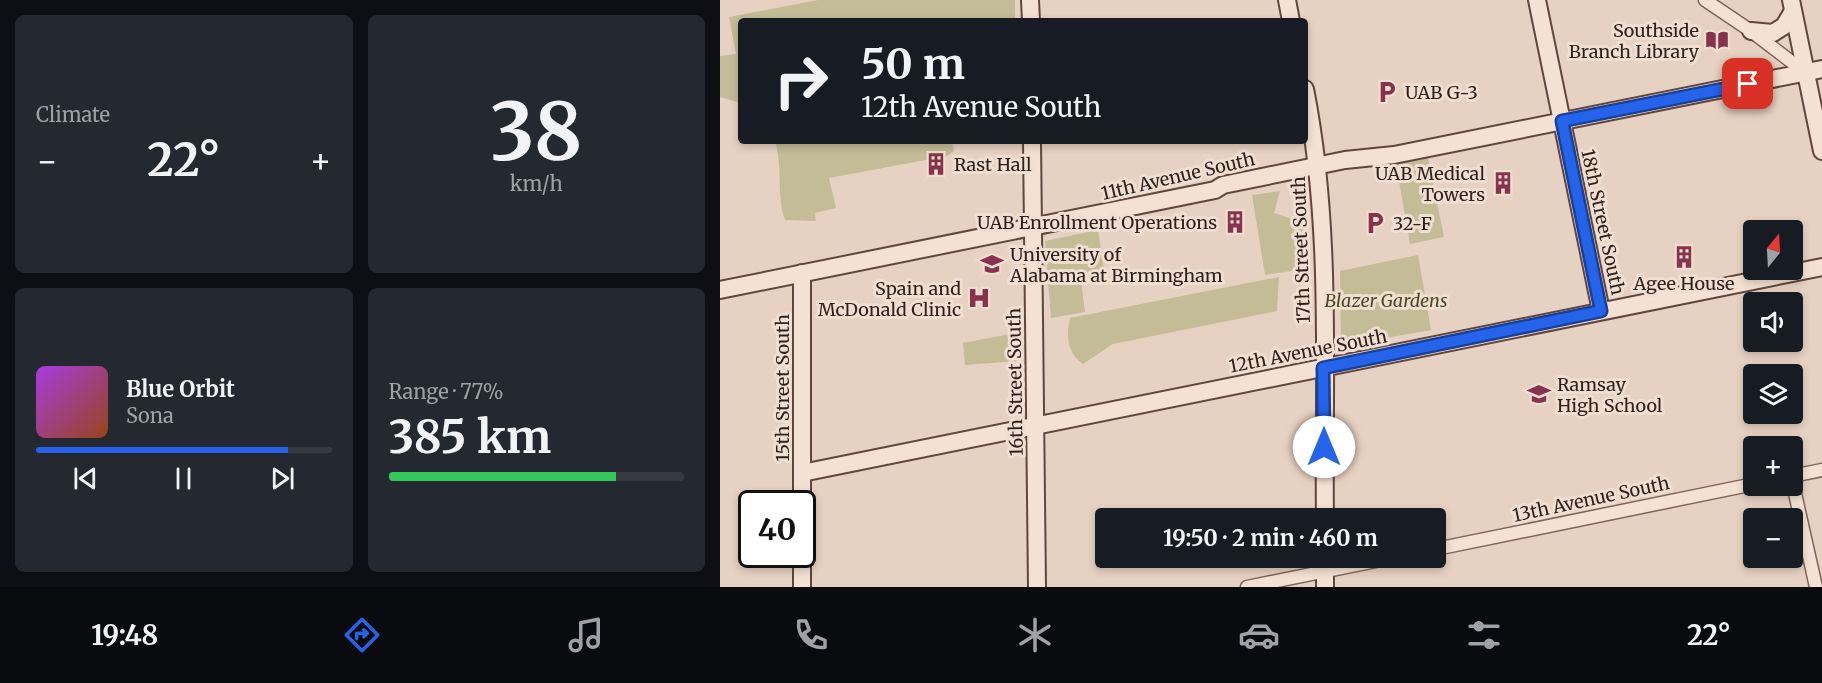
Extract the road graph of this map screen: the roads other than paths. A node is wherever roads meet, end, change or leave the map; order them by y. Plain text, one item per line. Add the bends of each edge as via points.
1 (1030, 0) edge
2 (1287, 0) edge
3 (1538, 0) edge
4 (1705, 0) edge
5 (1792, 6) edge
6 (1031, 18) edge
7 (1290, 18) edge
8 (1751, 31) junction
9 (1814, 71) edge
10 (1308, 108) edge
11 (1562, 121) junction
12 (1032, 144) edge
13 (1822, 152) edge
14 (1318, 166) junction
15 (1035, 226) junction
16 (1822, 267) edge
17 (802, 273) junction
18 (720, 290) edge
19 (1601, 311) junction
20 (1323, 368) junction
21 (1036, 425) junction
22 (1822, 470) edge
23 (802, 473) junction
24 (1803, 475) edge
25 (1743, 486) edge
26 (802, 490) edge
27 (1796, 496) edge
28 (1324, 508) edge
29 (1446, 547) edge
30 (802, 568) edge
31 (1344, 568) edge
32 (1325, 572) edge
33 (802, 587) edge
34 (1037, 587) edge
35 (1247, 587) edge
36 (1816, 587) edge

1 - 6 street
2 - 7 street
3 - 11 street, 18th Street South
4 - 8 street
5 - 8 street via 1784,26 1773,33
5 - 9 street
8 - 9 street
9 - 11 street, 11th Avenue South
9 - 13 street
10 - 14 street, 17th Street South
11 - 14 street, 11th Avenue South
11 - 19 street, 18th Street South
12 - 15 street, 16th Street South
14 - 15 street, 11th Avenue South
14 - 20 street, 17th Street South
15 - 17 street, 11th Avenue South
15 - 21 street, 16th Street South
16 - 19 street, 12th Avenue South
17 - 18 street, 11th Avenue South
17 - 23 street, 15th Street South
19 - 20 street, 12th Avenue South
20 - 21 street, 12th Avenue South
20 - 28 street, 17th Street South
21 - 23 street, 12th Avenue South
21 - 34 street, 16th Street South
22 - 24 street
23 - 26 street, 15th Street South
25 - 29 street, 13th Avenue South
27 - 36 street
30 - 33 street
31 - 32 street
32 - 35 street

